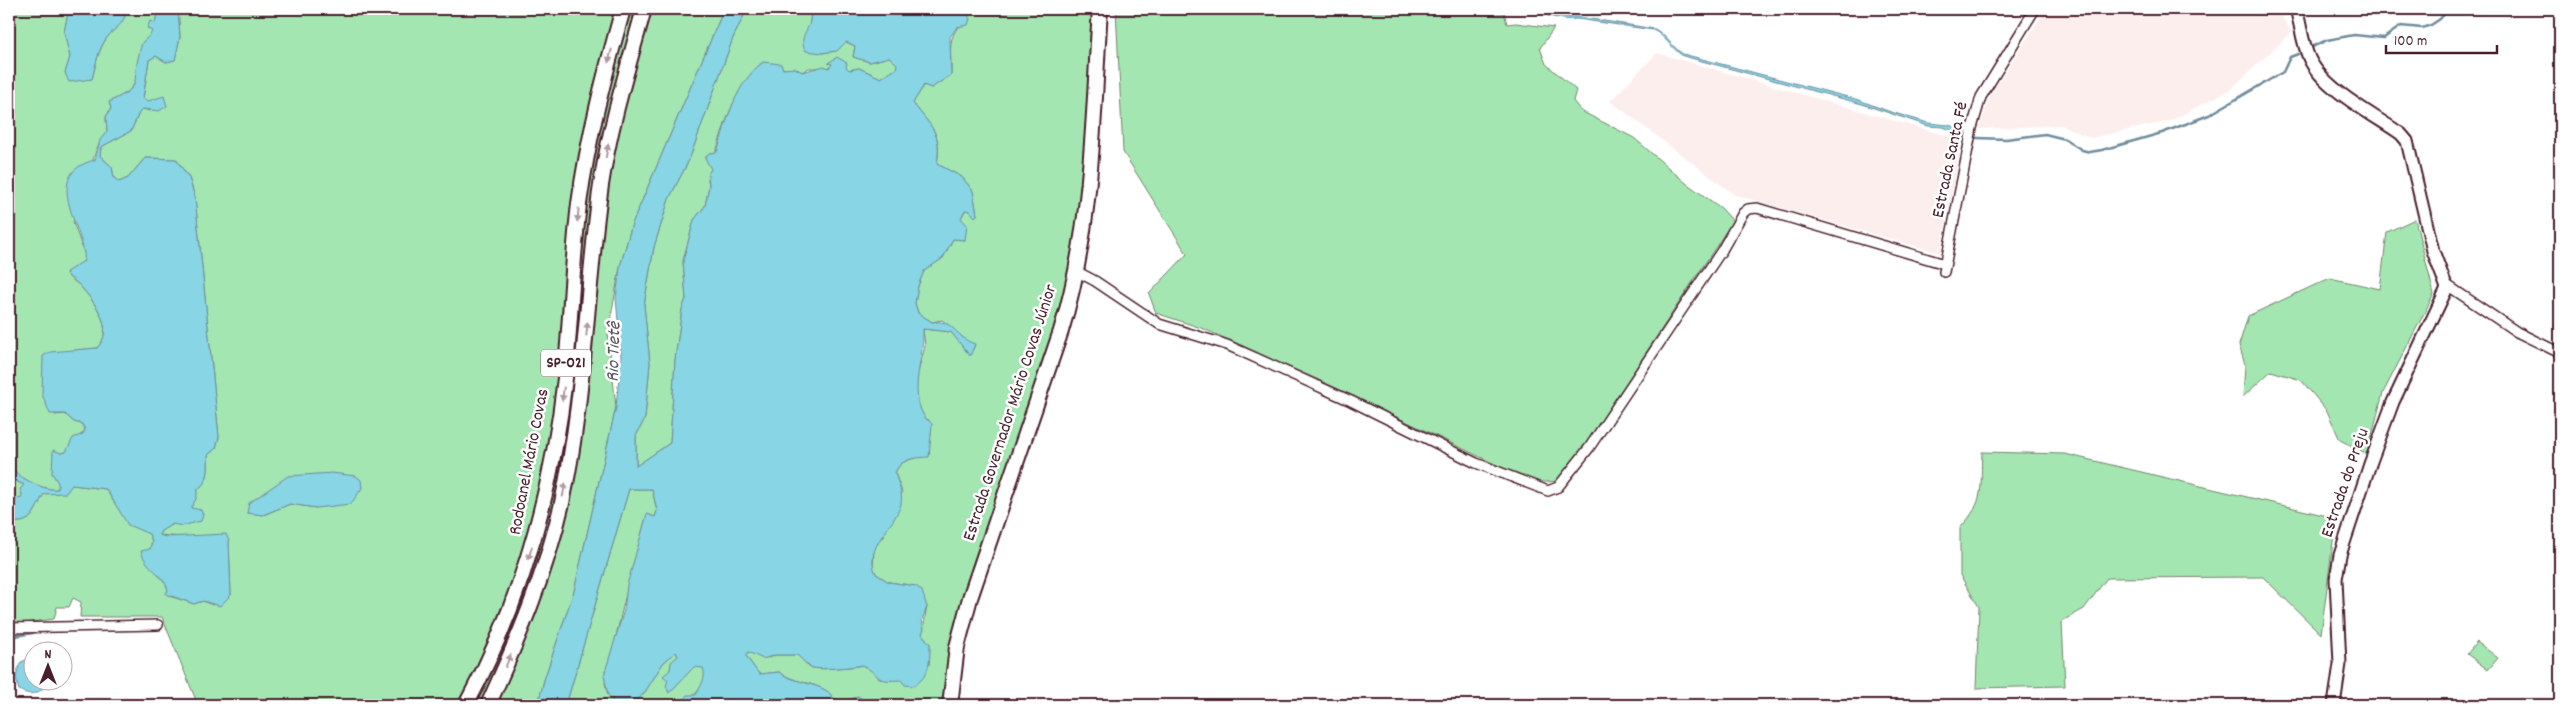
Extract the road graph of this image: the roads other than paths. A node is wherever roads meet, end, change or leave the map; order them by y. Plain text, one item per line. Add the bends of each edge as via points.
1 (624, 9) edge
2 (644, 9) edge
3 (1100, 9) edge
4 (2035, 9) edge
5 (2296, 9) edge
6 (1076, 271) junction
7 (2447, 285) junction
8 (2560, 353) edge
9 (158, 625) dead end
10 (9, 628) edge
11 (466, 705) edge
12 (488, 705) edge
13 (950, 705) edge
14 (2334, 705) edge

1 -> 11 highway, Rodoanel Mário Covas / SP-021 via 598,103 585,168 575,239 565,376 552,467 517,594
12 -> 2 highway, Rodoanel Mário Covas / SP-021 via 535,592 562,505 580,395 601,183 614,115
3 - 6 highway, Estrada Governador Mário Covas Júnior via 1087,204
4 - 6 street, Estrada Santa Fé via 1981,97 1944,268 1757,208 1748,209 1742,213 1722,250 1589,448 1558,487 1548,491 1476,463 1227,345 1159,324
5 - 7 main road via 2308,56 2317,72 2407,141 2433,251
6 - 13 highway, Estrada Governador Mário Covas Júnior via 1061,331 970,598 956,652
7 - 8 street via 2517,332
7 - 14 main road, Estrada do Preju via 2393,402 2340,555 2336,579 2340,664
9 - 10 street

